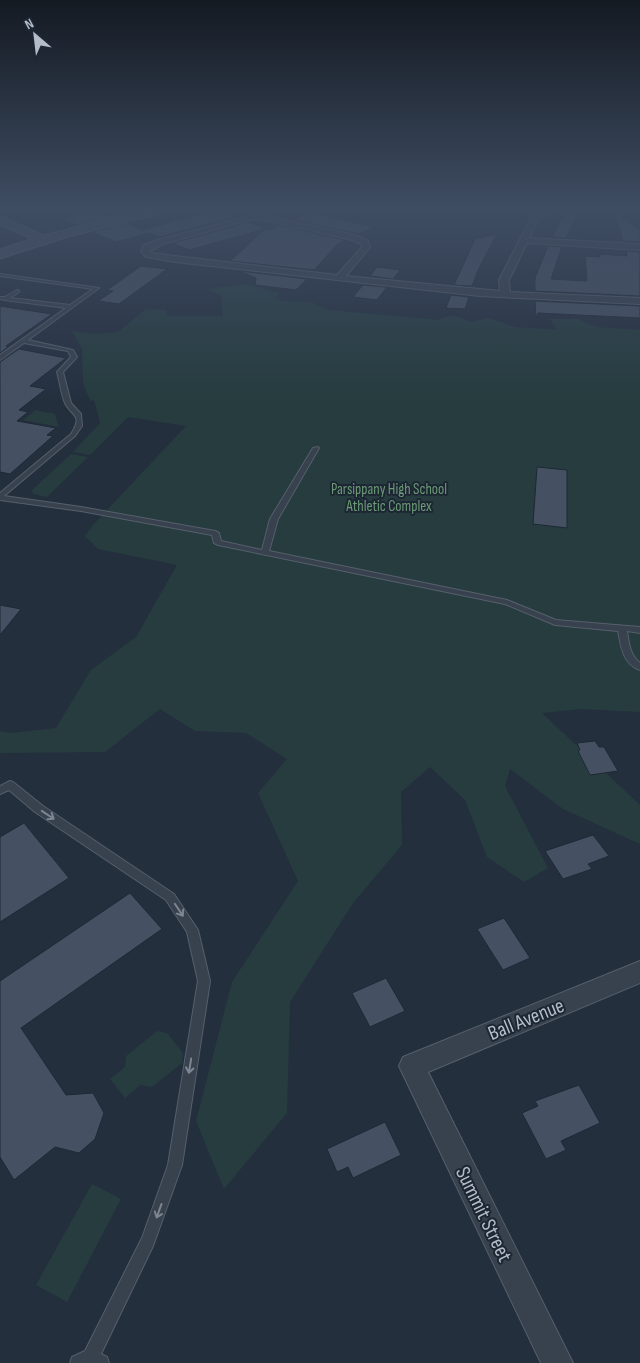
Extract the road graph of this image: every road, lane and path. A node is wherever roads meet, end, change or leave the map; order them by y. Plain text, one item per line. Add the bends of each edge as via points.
1 (302, 274) edge
2 (343, 274) edge
3 (507, 274) edge
4 (0, 276) edge
5 (339, 278) junction
6 (17, 291) dead end
7 (505, 294) junction
8 (2, 298) edge
9 (640, 301) edge
10 (70, 307) junction
11 (23, 341) junction
12 (0, 358) edge
13 (316, 448) dead end
14 (0, 497) edge
15 (264, 553) junction
16 (622, 628) junction
17 (640, 630) edge
18 (640, 667) edge
19 (0, 790) edge
20 (640, 972) edge
21 (412, 1066) joint
22 (90, 1361) edge
23 (557, 1363) edge

1 - 5 street
2 - 5 street
3 - 7 street
4 - 10 lane via 97,288
5 - 7 street
6 - 8 lane
7 - 9 street
8 - 10 lane
10 - 11 lane
11 - 12 lane
11 - 14 lane via 70,350 74,357 60,372 68,404 78,414 79,426 73,435
13 - 15 lane via 274,519
14 - 15 lane via 215,533 218,543
15 - 16 lane via 507,602 555,622
16 - 17 lane
16 - 18 lane via 626,655
19 -> 22 lane via 10,785 39,809 170,897 192,930 204,981 175,1165 148,1241
20 - 21 street, Ball Avenue
21 - 23 street, Summit Street

